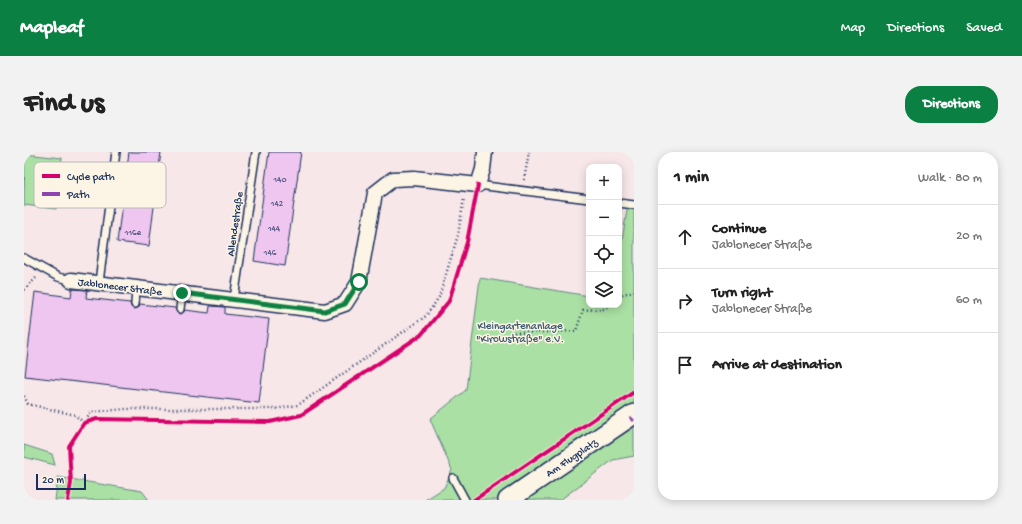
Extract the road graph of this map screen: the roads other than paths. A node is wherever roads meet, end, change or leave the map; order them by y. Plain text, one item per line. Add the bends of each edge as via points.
1 (116, 152) edge
2 (256, 152) edge
3 (485, 152) edge
4 (115, 162) edge
5 (472, 185) junction
6 (586, 199) edge
7 (622, 203) edge
8 (634, 205) edge
9 (108, 208) edge
10 (24, 258) edge
11 (71, 280) joint
12 (98, 282) junction
13 (136, 288) junction
14 (182, 293) junction
15 (234, 299) junction
16 (135, 304) dead end
17 (180, 309) dead end
18 (634, 414) edge
19 (453, 478) dead end
20 (465, 500) edge
21 (508, 500) edge

1 - 4 lane
2 - 15 lane, Allendestraße
3 - 5 street via 482,169
5 - 6 lane
5 - 15 street, Jablonecer Straße via 414,178 393,179 375,193 359,282 345,304 325,311
7 - 8 lane
9 - 12 lane
10 - 11 lane, Jablonecer Straße via 58,277
11 - 12 street, Jablonecer Straße
12 - 13 street, Jablonecer Straße
13 - 14 street, Jablonecer Straße
13 - 16 lane
14 - 15 street, Jablonecer Straße
14 - 17 lane
18 - 21 main road, Am Flugplatz
19 - 20 lane

